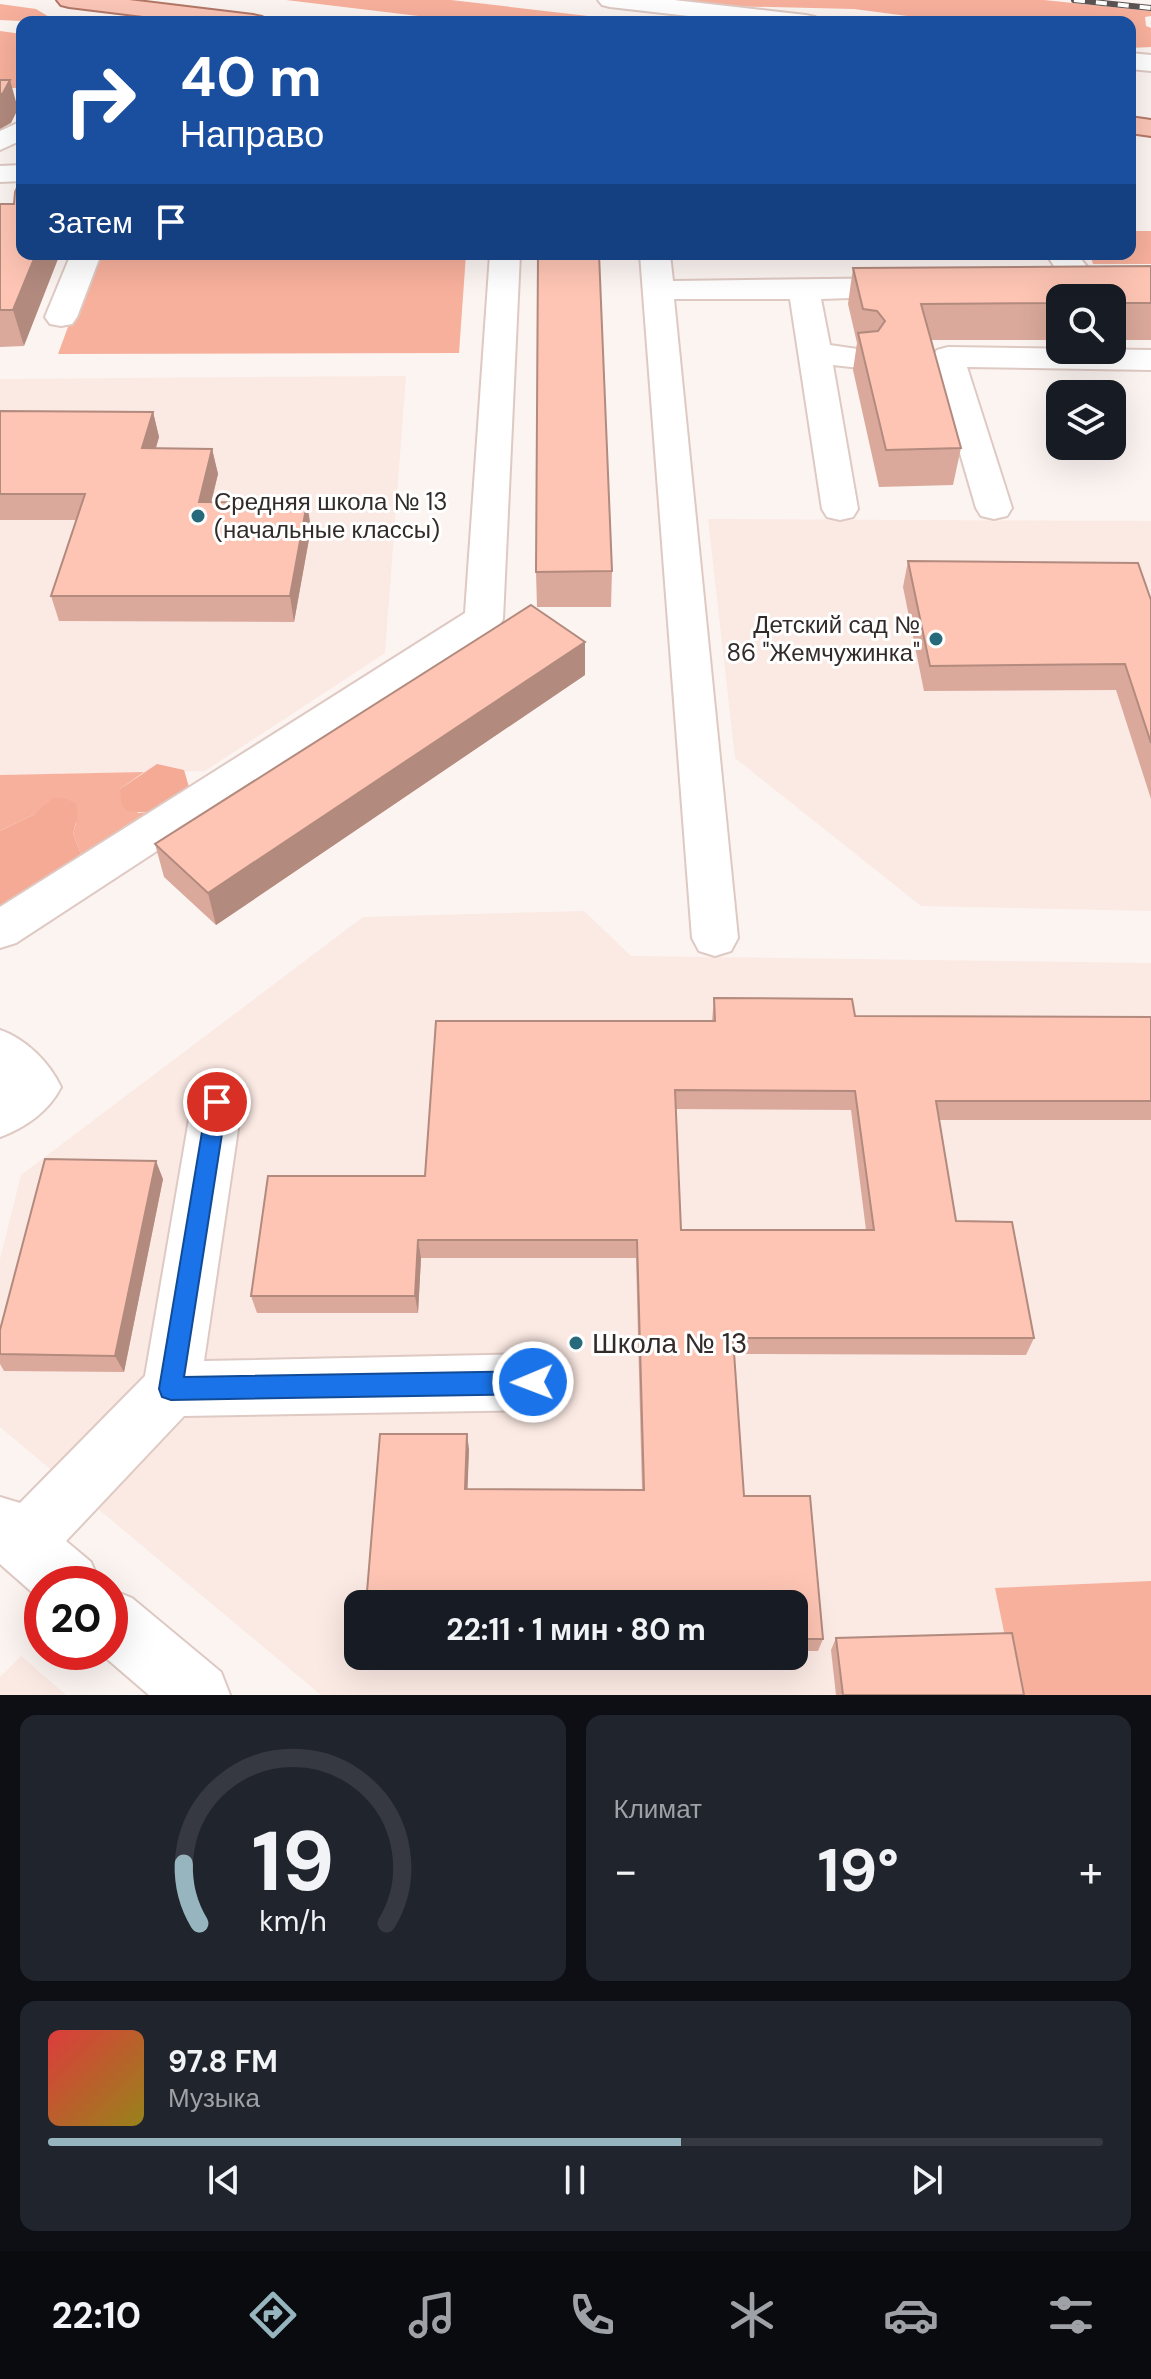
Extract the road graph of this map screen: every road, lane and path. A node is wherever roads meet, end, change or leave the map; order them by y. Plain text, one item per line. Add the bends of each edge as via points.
1 (69, 0) edge
2 (610, 0) edge
3 (203, 16) edge
4 (753, 16) edge
5 (84, 260) edge
6 (505, 260) edge
7 (1069, 260) edge
8 (828, 266) dead end
9 (656, 272) edge
10 (1053, 284) edge
11 (943, 287) edge
12 (848, 289) junction
13 (804, 290) junction
14 (61, 317) dead end
15 (815, 353) junction
16 (860, 358) edge
17 (1151, 360) edge
18 (994, 508) dead end
19 (840, 509) dead end
20 (0, 930) edge
21 (715, 938) dead end
22 (0, 1050) edge
23 (217, 1102) dead end
24 (0, 1115) edge
25 (533, 1382) dead end
26 (171, 1389) junction
27 (11, 1534) edge
28 (48, 1566) edge
29 (128, 1635) edge
30 (198, 1695) edge

1 - 3 main road
2 - 4 lane
5 - 14 lane
6 - 20 lane via 484,619
7 - 10 lane via 1098,283
8 - 12 lane
9 - 13 lane
9 - 21 lane
11 - 12 lane
12 - 13 lane
13 - 15 lane
15 - 16 lane
15 - 19 lane
17 - 18 lane via 934,357
22 - 24 lane via 36,1087
23 - 26 lane
25 - 26 lane
26 - 27 lane
27 - 28 lane
29 - 30 lane

